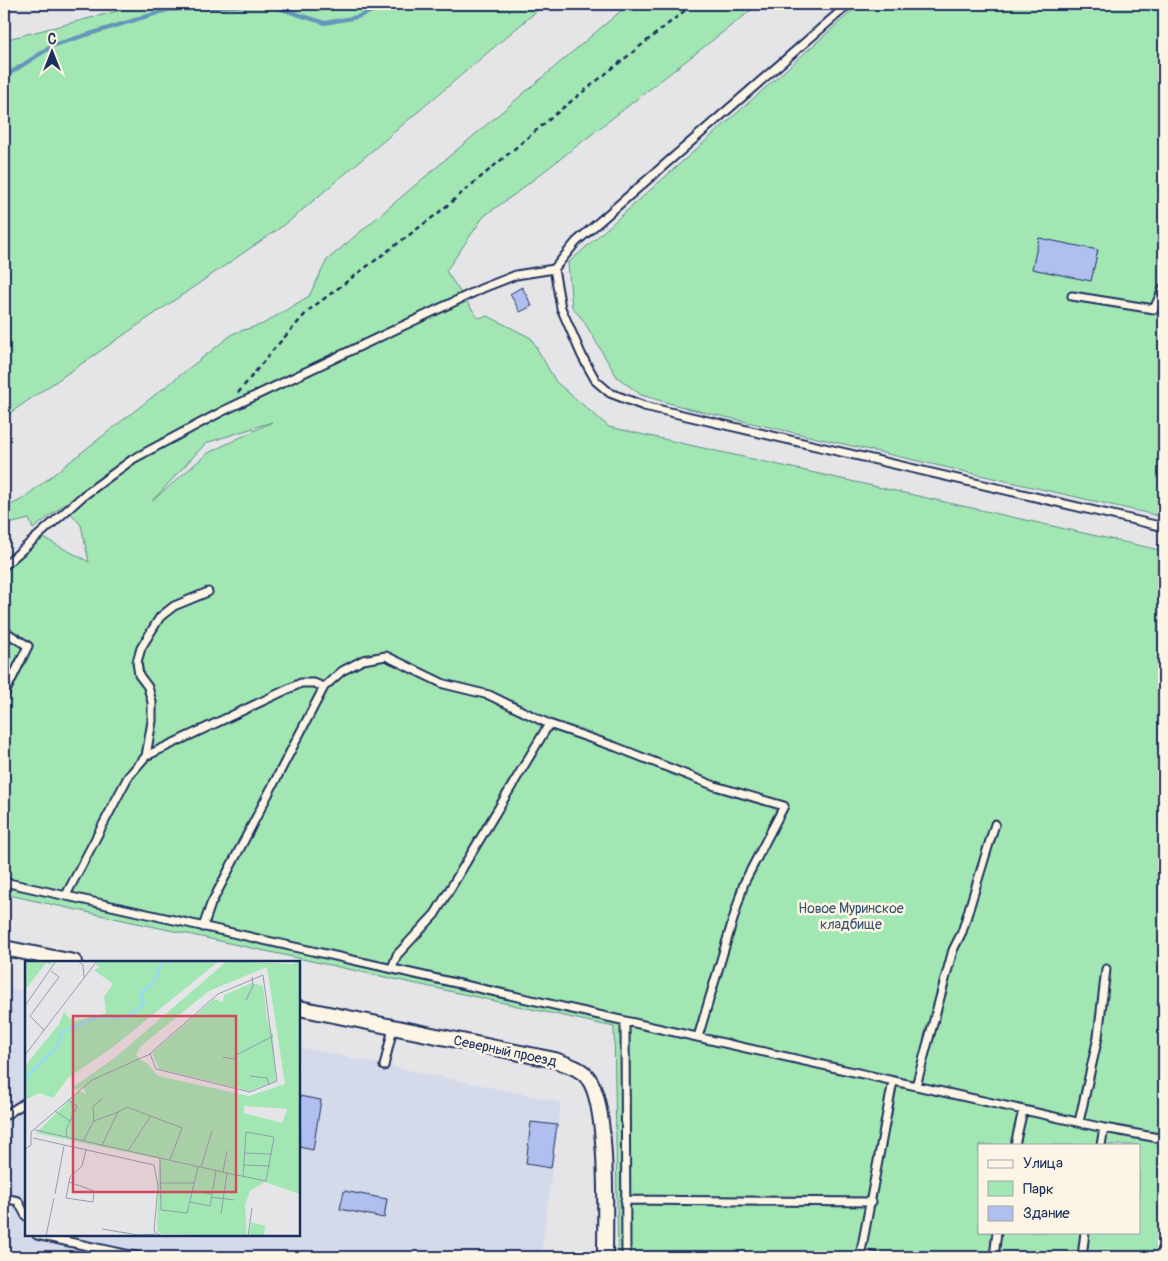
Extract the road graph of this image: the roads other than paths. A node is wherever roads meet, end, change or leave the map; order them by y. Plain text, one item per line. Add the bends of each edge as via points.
1 (849, 4) edge
2 (554, 269) junction
3 (1164, 287) edge
4 (1072, 296) dead end
5 (1164, 527) edge
6 (4, 566) edge
7 (208, 592) dead end
8 (4, 631) edge
9 (324, 687) junction
10 (4, 695) edge
11 (549, 724) junction
12 (146, 756) junction
13 (995, 824) dead end
14 (4, 882) edge
15 (66, 895) junction
16 (203, 927) junction
17 (4, 948) edge
18 (69, 961) edge
19 (392, 968) junction
20 (1106, 969) dead end
21 (300, 1008) edge
22 (625, 1022) junction
23 (393, 1028) junction
24 (698, 1037) junction
25 (384, 1066) dead end
26 (893, 1081) junction
27 (916, 1086) junction
28 (25, 1103) edge
29 (1023, 1110) junction
30 (4, 1116) edge
31 (1079, 1122) junction
32 (1104, 1128) junction
33 (1164, 1139) edge
34 (1015, 1144) edge
35 (1101, 1144) edge
36 (4, 1198) edge
37 (625, 1200) junction
38 (872, 1202) junction
39 (25, 1214) edge
40 (998, 1234) edge
41 (1085, 1234) edge
42 (42, 1236) edge
43 (861, 1256) edge
44 (139, 1257) edge
45 (605, 1257) edge
46 (626, 1257) edge
47 (875, 1257) edge
48 (994, 1257) edge
49 (1082, 1257) edge

1 - 2 lane via 576,242
2 - 5 lane via 561,308 582,356 596,381 610,393 644,406
2 - 6 lane via 516,275 483,288 223,411 133,459 83,496
3 - 4 lane via 1154,308
7 - 12 lane via 174,606 160,617 141,648 139,675 148,687 152,702
8 - 10 lane via 28,646
9 - 11 lane via 342,671 362,660 386,656 444,684 489,695
9 - 12 lane via 301,683
9 - 16 lane via 211,904
11 - 19 lane via 435,914 397,955
11 - 24 lane via 715,786 784,806 744,883
12 - 15 lane via 128,777
13 - 27 lane via 962,932 953,950
14 - 15 lane
15 - 16 lane
16 - 19 lane
17 - 18 street
19 - 22 lane
20 - 31 lane via 1098,1037
21 - 23 street, Северный проезд
22 - 24 lane
22 - 37 lane
23 - 25 lane
23 - 45 street, Северный проезд via 555,1060 581,1071 589,1079 600,1106
24 - 26 lane
26 - 27 lane
26 - 38 lane
27 - 29 lane
28 - 30 lane
29 - 31 lane
29 - 34 lane
31 - 32 lane
32 - 33 lane
32 - 35 lane
36 - 39 lane via 18,1200
37 - 38 lane
37 - 46 lane
38 - 43 lane
40 - 48 lane
41 - 49 lane
42 - 44 lane
43 - 47 lane

